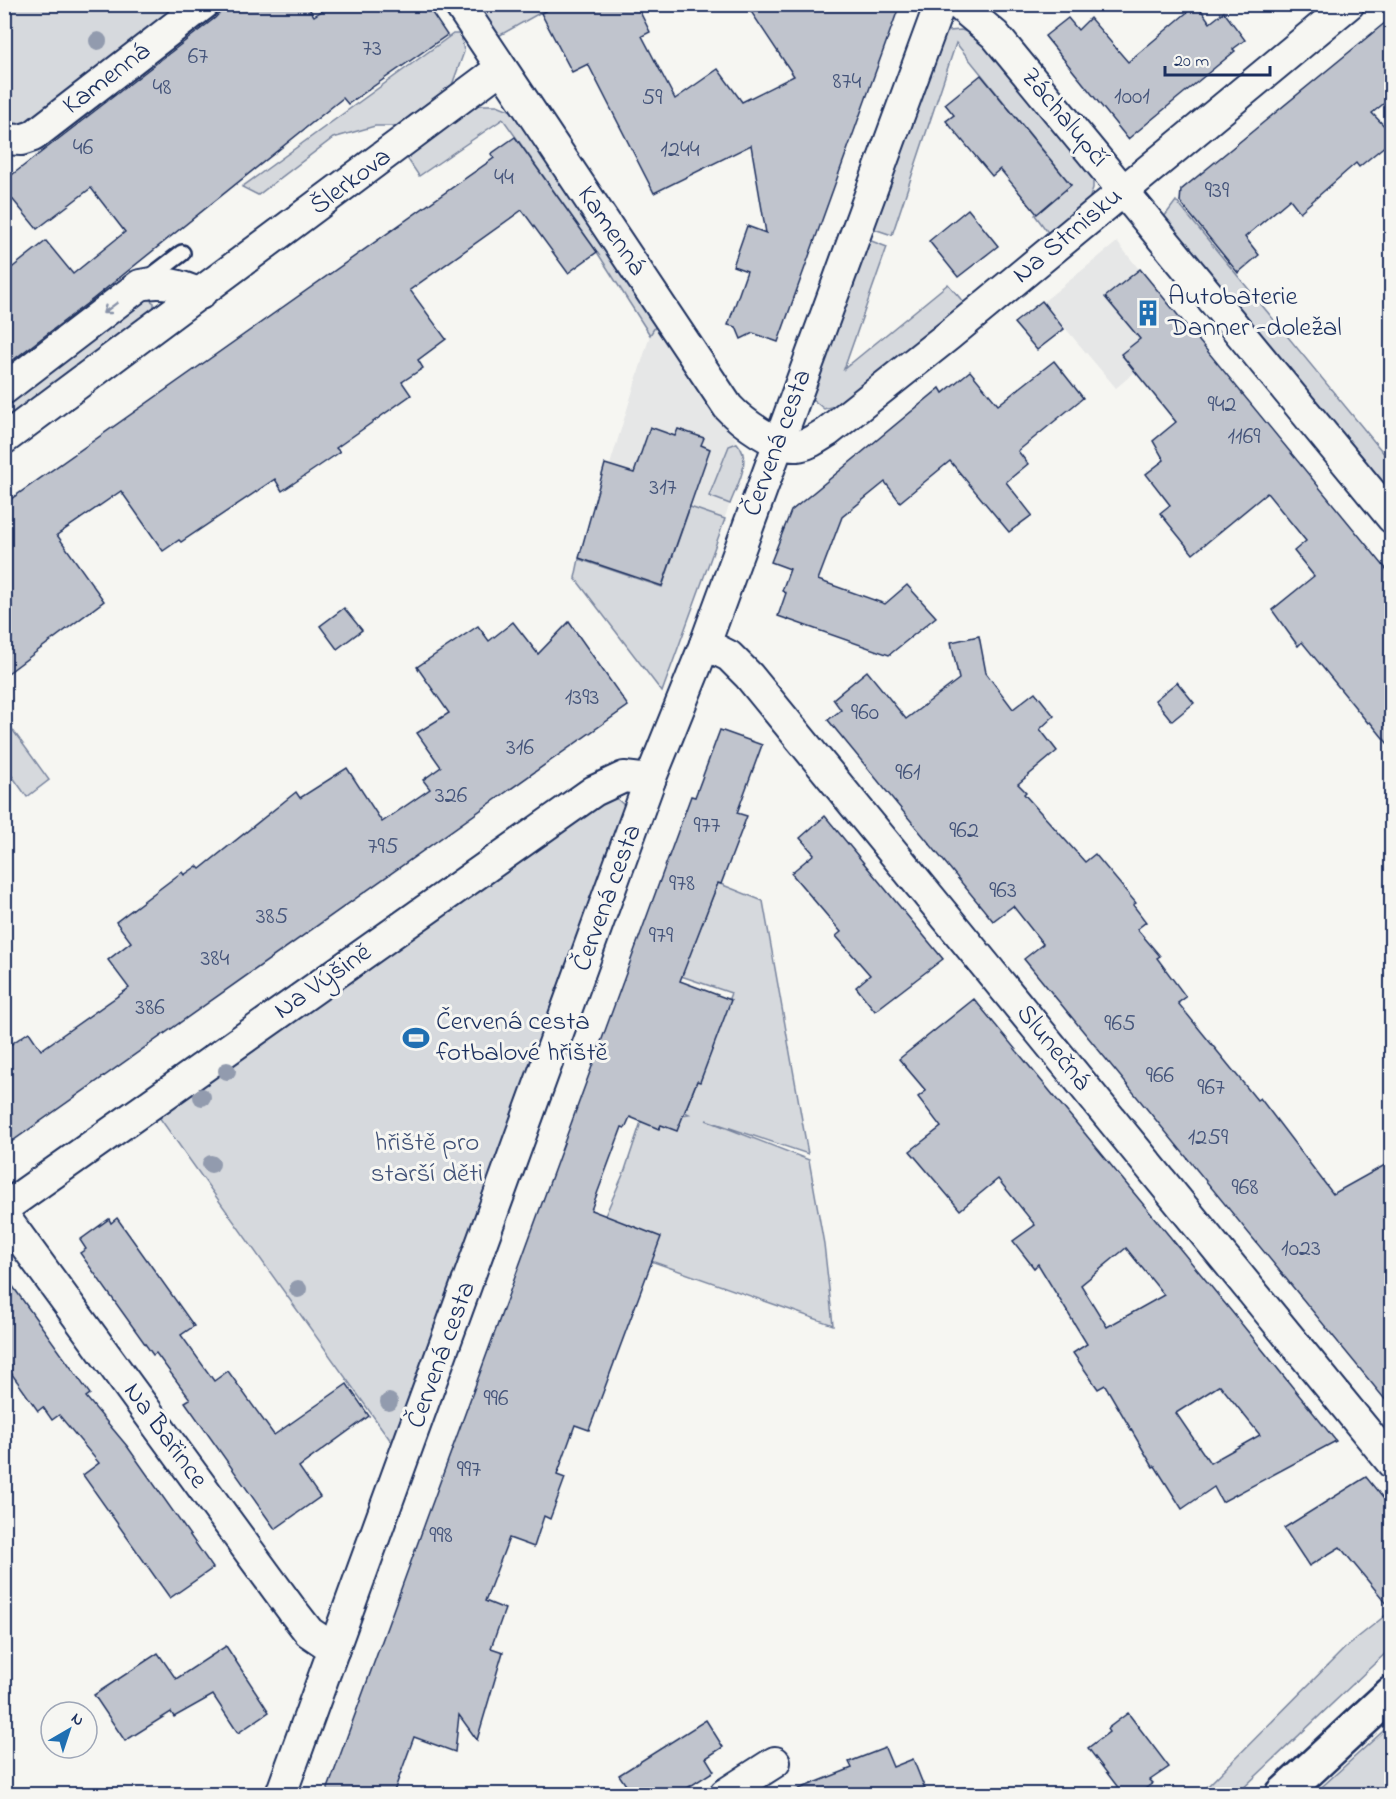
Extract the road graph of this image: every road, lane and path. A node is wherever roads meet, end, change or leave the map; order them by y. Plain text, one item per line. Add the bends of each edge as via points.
1 (204, 4) edge
2 (459, 4) edge
3 (940, 4) edge
4 (958, 4) edge
5 (1349, 4) edge
6 (501, 68) junction
7 (4, 139) edge
8 (1124, 190) junction
9 (182, 253) dead end
10 (140, 285) junction
11 (200, 294) junction
12 (4, 389) edge
13 (4, 440) edge
14 (778, 442) junction
15 (1392, 518) edge
16 (705, 644) junction
17 (651, 780) junction
18 (4, 1208) edge
19 (4, 1216) edge
20 (1392, 1463) edge
21 (334, 1649) junction
22 (1392, 1693) edge
23 (775, 1762) dead end
24 (281, 1794) edge
25 (725, 1794) edge
26 (1283, 1794) edge

1 - 7 street, Kamenná via 33,136
2 - 6 street, Kamenná
3 - 14 street, Červená cesta
4 - 8 street, Záchalupčí via 995,35
5 - 8 street, Na Strnisku
6 - 11 street, Šlerkova
6 - 14 street, Kamenná via 728,406 739,420
8 - 14 street, Na Strnisku via 827,432 809,444 795,447
8 - 15 street, Záchalupčí
9 - 10 lane
10 - 11 street via 171,284
10 -> 12 street
11 - 13 street, Šlerkova
14 - 16 street, Červená cesta
16 - 17 street, Červená cesta
16 - 20 street, Slunečná via 729,656 749,676
17 - 18 street, Na Výšině via 624,777 594,791
17 - 21 street, Červená cesta
19 - 21 street, Na Bařince via 298,1617 315,1638
21 - 24 street, Červená cesta
22 - 26 main road
23 - 25 street

